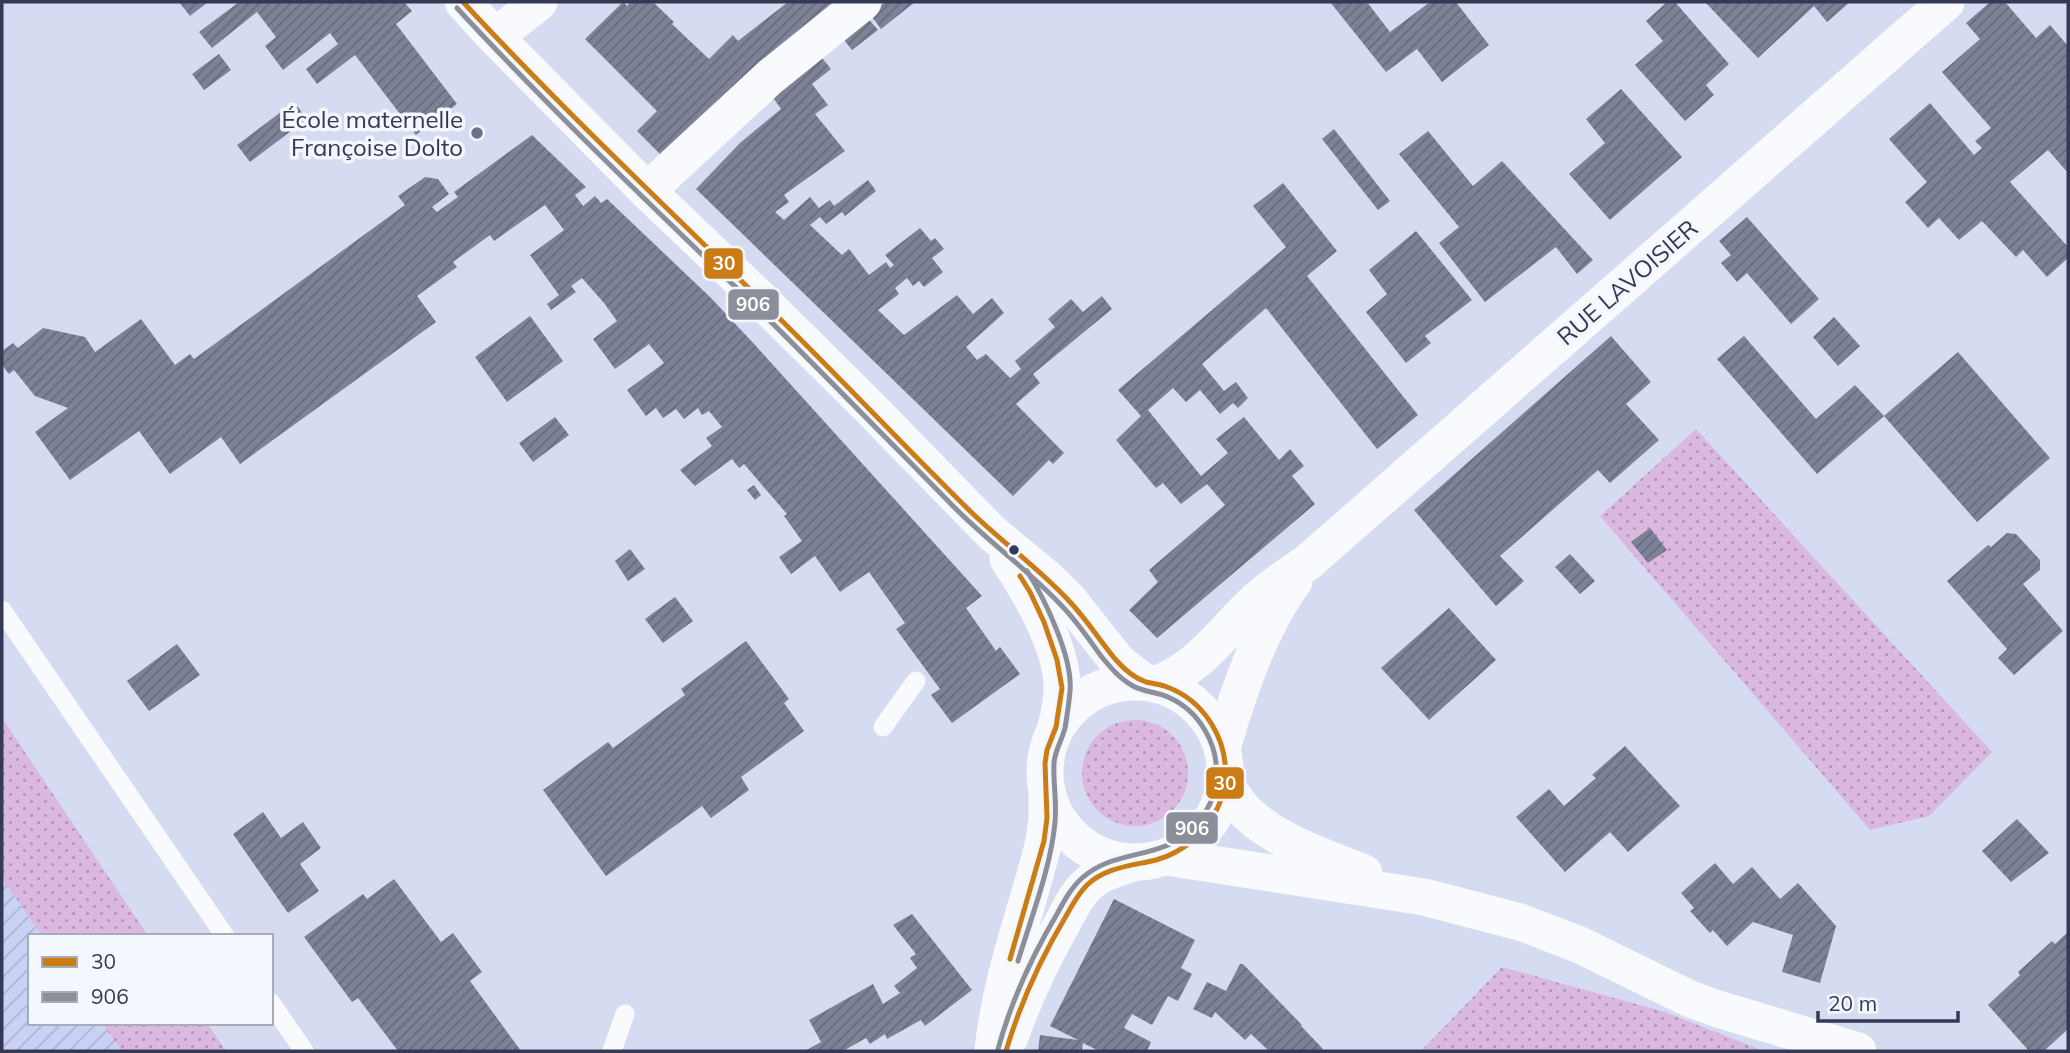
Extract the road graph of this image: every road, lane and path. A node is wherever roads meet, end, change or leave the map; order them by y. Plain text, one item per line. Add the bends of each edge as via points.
1 (463, 2) edge
2 (539, 2) edge
3 (863, 2) edge
4 (1946, 2) edge
5 (495, 37) junction
6 (647, 191) junction
7 (991, 532) junction
8 (1307, 563) junction
9 (2, 610) edge
10 (916, 681) dead end
11 (1151, 682) junction
12 (883, 727) dead end
13 (1056, 727) junction
14 (1224, 766) junction
15 (1046, 788) junction
16 (1152, 859) junction
17 (1423, 897) junction
18 (224, 934) edge
19 (273, 1006) edge
20 (625, 1014) dead end
21 (304, 1051) edge
22 (612, 1051) edge
23 (993, 1051) edge
24 (1006, 1051) edge
25 (1858, 1051) edge

1 - 5 street
2 - 5 street
3 - 6 street via 770,77
4 - 8 street, RUE LAVOISIER
5 - 6 street
6 - 7 street
7 - 11 street via 1069,600 1118,662
7 - 13 street via 1021,598 1044,622 1061,674
8 - 11 street, RUE LAVOISIER via 1257,599 1194,663 1171,679
8 - 14 street, RUE LAVOISIER via 1265,634 1238,698
9 - 18 lane
10 - 12 lane
11 - 13 street via 1118,683 1094,691
11 - 14 street via 1179,692 1199,707 1214,726
13 - 15 street via 1047,750
14 - 16 street via 1218,807 1206,828 1189,845
14 - 17 street via 1249,815 1287,839
15 - 16 street via 1055,813 1078,842 1111,859
15 - 23 street via 1044,841 1004,981
16 - 17 street
16 - 24 street via 1099,876 1076,899 1034,978
17 - 25 street via 1549,932 1698,1002
19 - 21 lane
20 - 22 lane

